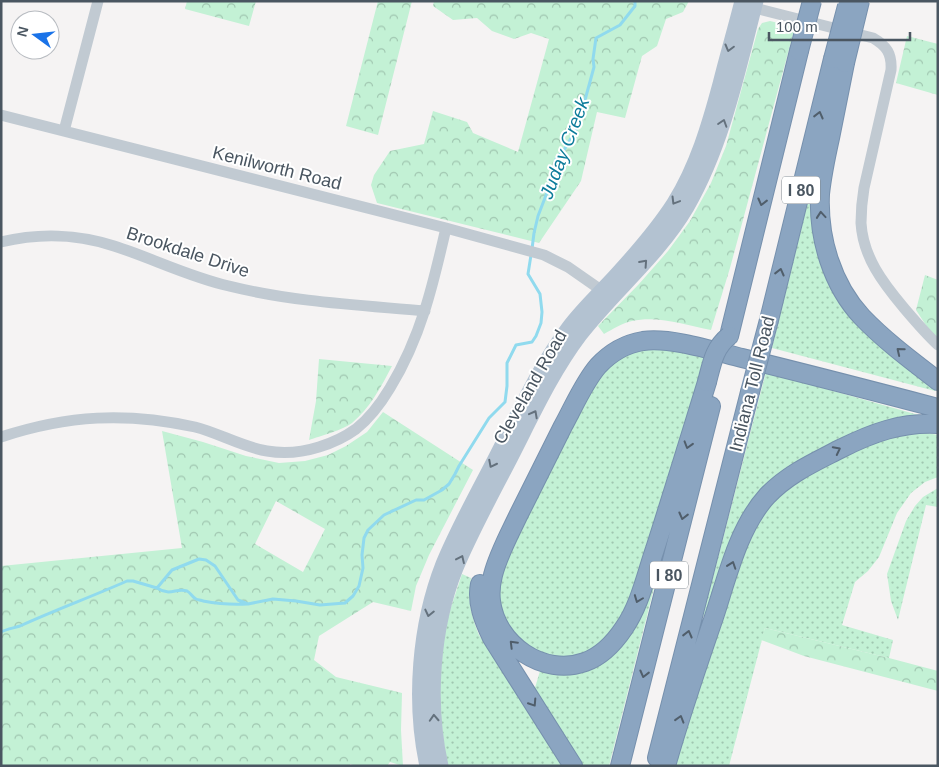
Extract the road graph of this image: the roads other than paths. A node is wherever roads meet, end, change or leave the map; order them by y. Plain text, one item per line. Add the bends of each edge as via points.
1 (98, 1) edge
2 (812, 1) edge
3 (848, 1) edge
4 (860, 1) edge
5 (748, 4) edge
6 (839, 61) junction
7 (1, 115) edge
8 (64, 132) junction
9 (446, 228) junction
10 (1, 242) edge
11 (601, 290) junction
12 (425, 312) junction
13 (938, 345) edge
14 (938, 381) edge
15 (712, 383) junction
16 (938, 397) edge
17 (938, 408) edge
18 (938, 424) edge
19 (1, 437) edge
20 (427, 766) edge
21 (440, 766) edge
22 (573, 766) edge
23 (620, 766) edge
24 (655, 766) edge
25 (666, 766) edge

1 - 8 street
2 -> 15 highway, Indiana Toll Road / I 80, bridge via 729,336 718,347
3 - 6 highway, Indiana Toll Road / I 80, bridge
4 - 6 highway, bridge
5 -> 11 main road, Cleveland Road via 691,172 656,228
5 - 13 street via 872,38 886,48 891,70 864,188 861,224 868,256 875,270
21 -> 5 main road, Cleveland Road via 434,722 434,658 446,597 456,570 514,450 563,360 597,314 667,236 702,178 724,120
14 -> 6 highway via 862,317 844,294 827,254 820,193
24 -> 6 highway, Indiana Toll Road / I 80, bridge via 768,320
7 - 8 street, Kenilworth Road
8 - 9 street, Kenilworth Road
9 - 11 street, Kenilworth Road via 544,255
9 - 12 street
10 - 12 street, Brookdale Drive via 16,238 65,236 91,240 206,280 257,292
11 -> 20 main road, Cleveland Road via 551,353 443,564 433,594 421,657 420,723
12 - 19 street via 398,374 380,403 356,428 340,438 307,450 266,451 197,428 135,418 69,420
15 -> 17 highway via 642,589 616,640 594,658 569,665 544,663 523,653 499,628 494,615 491,586 499,558 529,493 595,369 622,347 642,341 695,346
15 -> 23 highway, Indiana Toll Road / I 80
16 -> 22 highway via 670,331 640,331 625,335 602,347 591,358 568,393 490,549 479,589 480,608 492,638
25 -> 18 highway via 732,563 756,510 794,473 862,438 896,426

